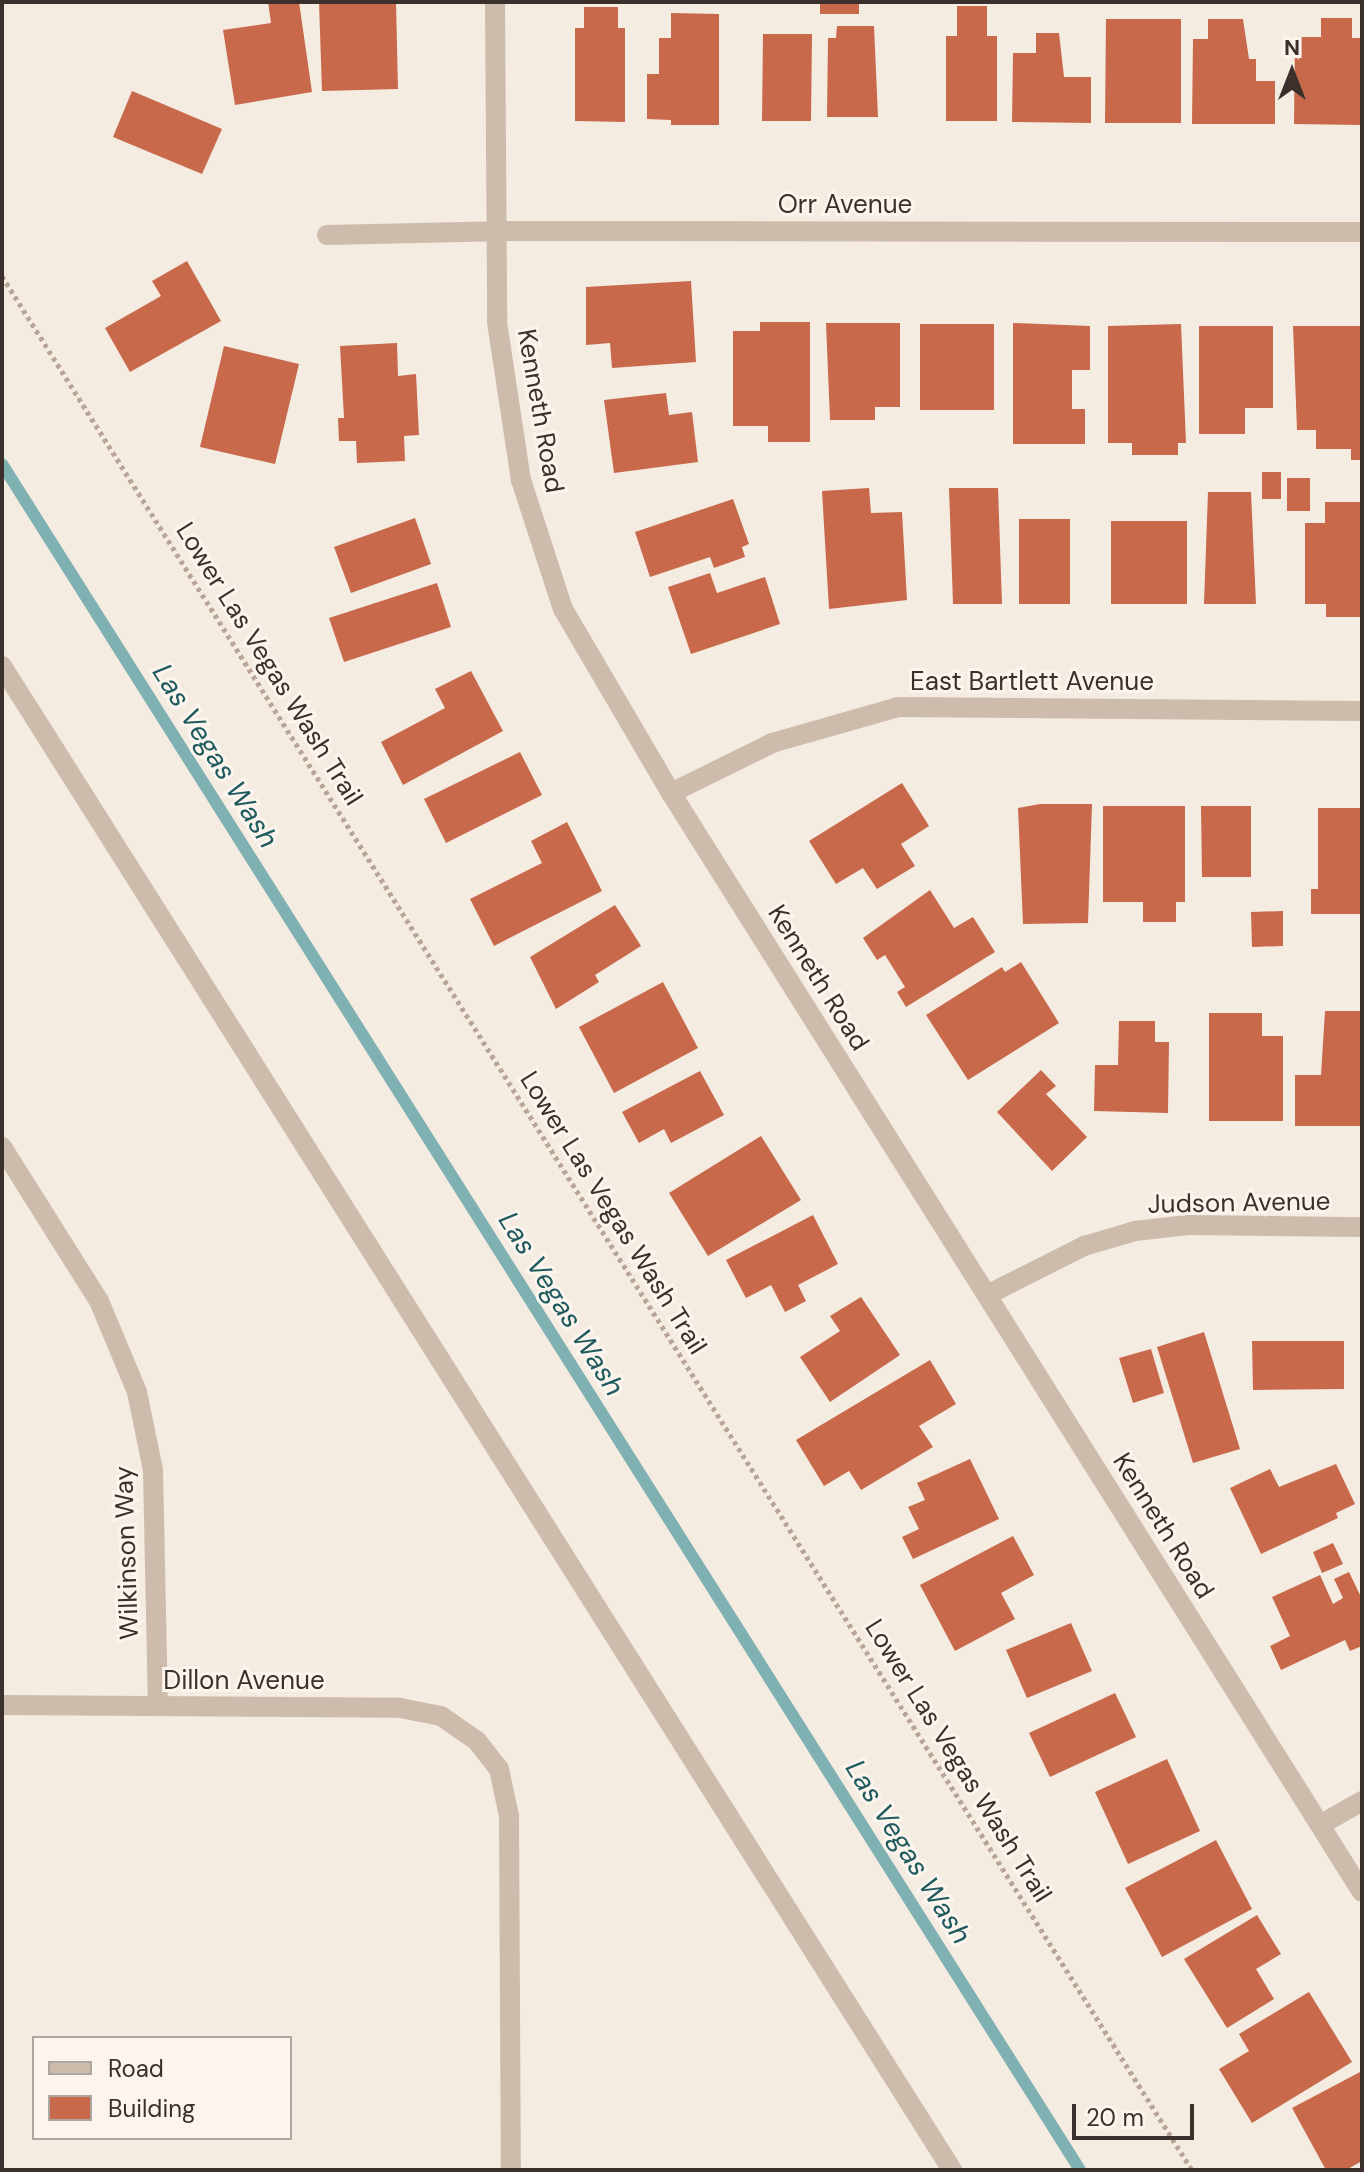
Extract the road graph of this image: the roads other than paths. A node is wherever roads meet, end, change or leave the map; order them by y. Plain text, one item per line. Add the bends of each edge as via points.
1 (495, 2) edge
2 (497, 231) junction
3 (1362, 232) edge
4 (327, 235) dead end
5 (2, 666) edge
6 (1362, 711) edge
7 (671, 793) junction
8 (2, 1147) edge
9 (1362, 1227) edge
10 (987, 1295) junction
11 (2, 1705) edge
12 (158, 1706) junction
13 (1362, 1801) edge
14 (1320, 1825) junction
15 (1362, 1892) edge
16 (511, 2170) edge
17 (952, 2170) edge

1 - 2 street, Kenneth Road
2 - 3 street, Orr Avenue
2 - 4 street, Orr Avenue
2 - 7 street, Kenneth Road via 497,322 521,480 563,609
5 - 17 street
6 - 7 street, East Bartlett Avenue via 898,707 772,743
7 - 10 street, Kenneth Road
8 - 12 street, Wilkinson Way via 99,1301 137,1392 153,1470
9 - 10 street, Judson Avenue via 1188,1225 1135,1231 1084,1246
10 - 14 street, Kenneth Road
11 - 12 street, Dillon Avenue
12 - 16 street, Dillon Avenue via 400,1708 441,1716 477,1741 499,1769 509,1816
13 - 14 street
14 - 15 street, Kenneth Road

